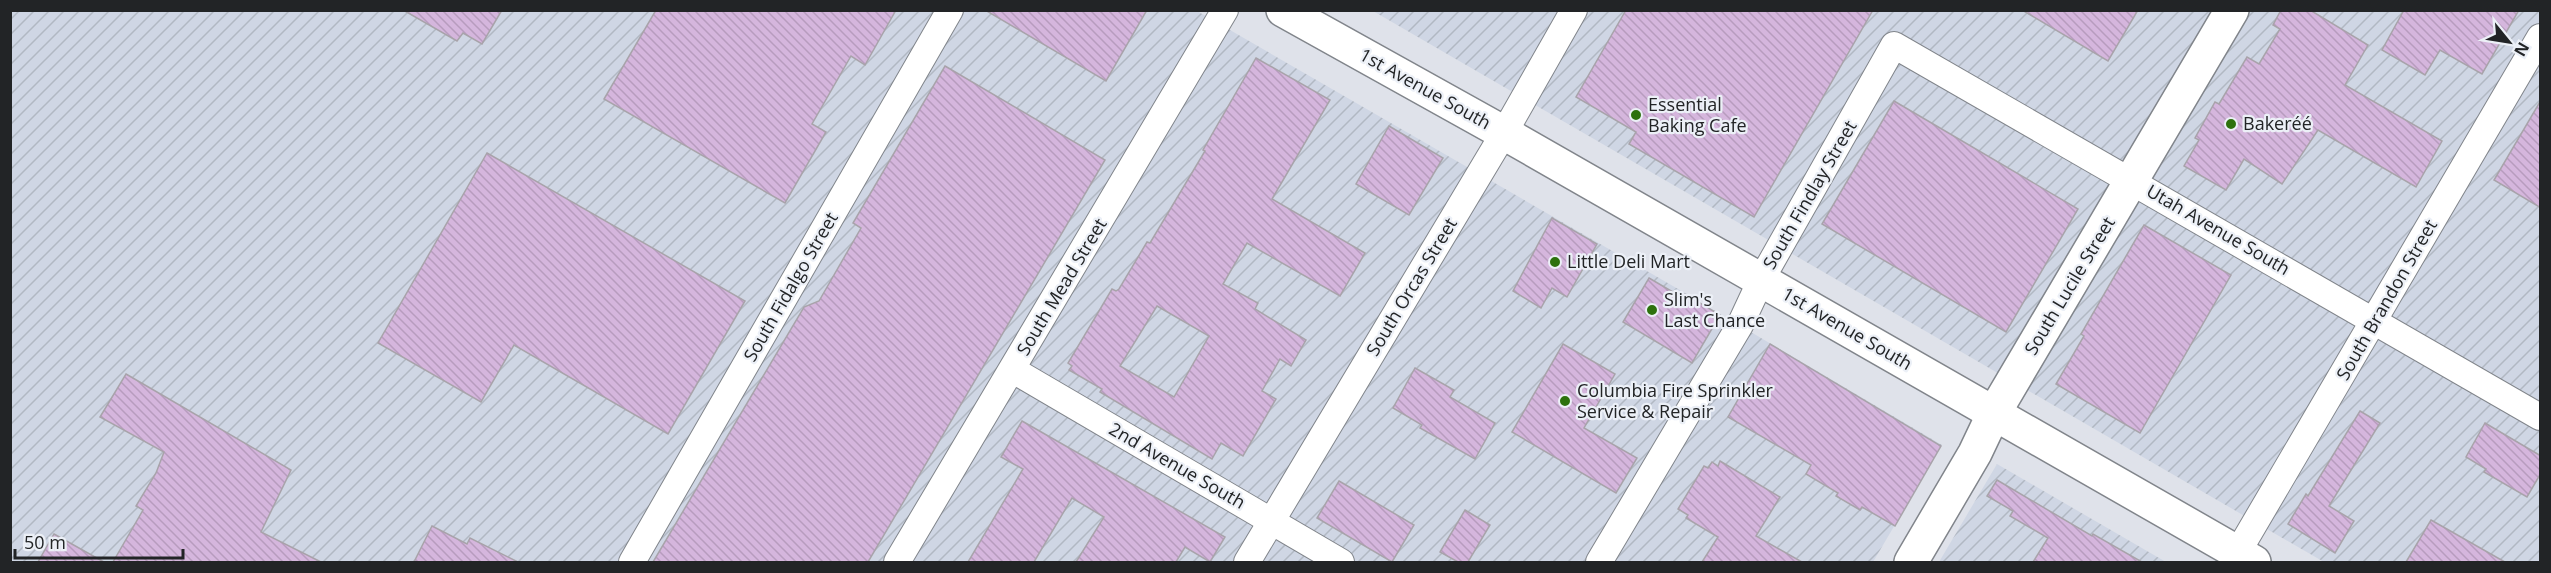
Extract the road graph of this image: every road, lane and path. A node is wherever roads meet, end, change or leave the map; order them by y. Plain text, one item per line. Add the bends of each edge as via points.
1 (950, 10) edge
2 (1225, 10) edge
3 (1283, 10) edge
4 (1574, 10) edge
5 (2232, 10) edge
6 (2541, 37) edge
7 (1894, 45) joint
8 (1504, 133) junction
9 (2133, 181) junction
10 (1761, 280) junction
11 (2375, 321) junction
12 (1013, 370) junction
13 (1994, 413) junction
14 (2541, 417) edge
15 (1271, 522) junction
16 (2241, 559) edge
17 (632, 562) edge
18 (897, 562) edge
19 (1247, 562) edge
20 (1341, 562) edge
21 (1599, 562) edge
22 (1911, 562) edge

1 - 17 street, South Fidalgo Street
2 - 12 street, South Mead Street
3 - 8 main road, 1st Avenue South
4 - 8 street, South Orcas Street
5 - 9 main road, South Lucile Street
6 - 11 street, South Brandon Street
7 - 9 street, Utah Avenue South
7 - 10 street, South Findlay Street
8 - 10 main road, 1st Avenue South
8 - 15 street, South Orcas Street
9 - 11 street, Utah Avenue South
9 - 13 main road, South Lucile Street
10 - 13 main road, 1st Avenue South
10 - 21 street, South Findlay Street via 1740,326
11 - 14 street, Utah Avenue South
11 - 16 street, South Brandon Street
12 - 15 street, 2nd Avenue South
12 - 18 street, South Mead Street
13 - 16 main road, 1st Avenue South
13 - 22 main road, South Lucile Street
15 - 19 street, South Orcas Street
15 - 20 street, 2nd Avenue South

